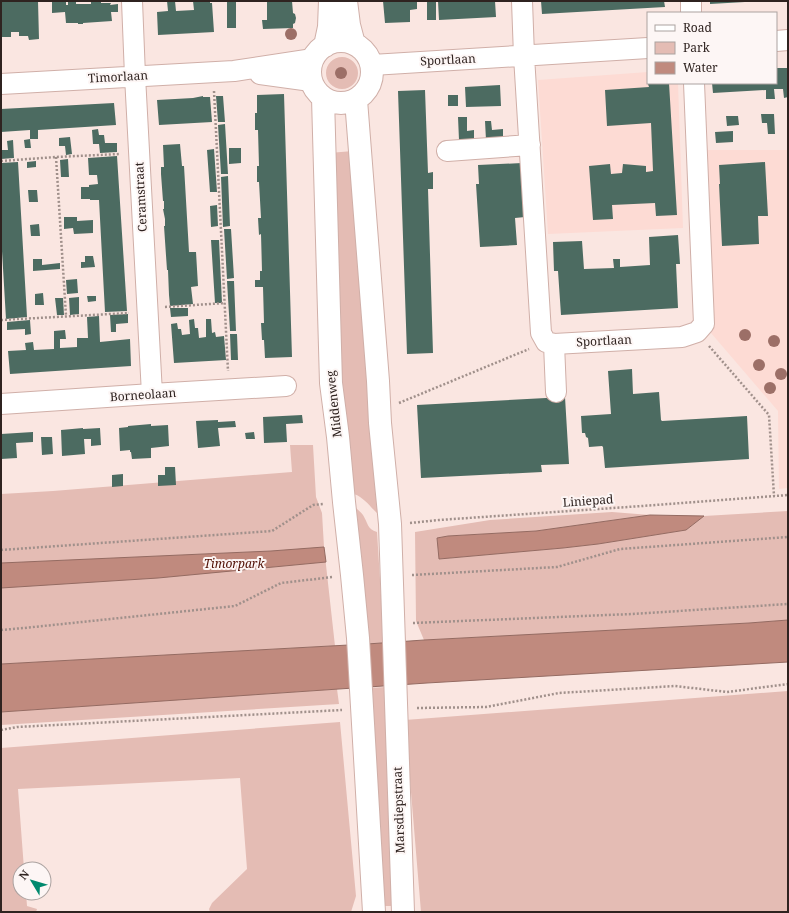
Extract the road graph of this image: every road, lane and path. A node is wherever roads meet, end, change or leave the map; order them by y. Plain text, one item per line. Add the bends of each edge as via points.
1 (132, 1) edge
2 (330, 1) edge
3 (346, 1) edge
4 (522, 1) edge
5 (691, 1) edge
6 (691, 12) edge
7 (788, 40) edge
8 (777, 41) edge
9 (354, 44) junction
10 (647, 48) edge
11 (319, 52) junction
12 (524, 56) junction
13 (372, 65) junction
14 (234, 71) junction
15 (213, 72) junction
16 (135, 76) junction
17 (1, 84) edge
18 (694, 84) edge
19 (317, 89) junction
20 (356, 100) junction
21 (530, 146) junction
22 (447, 151) dead end
23 (139, 153) junction
24 (56, 157) junction
25 (1, 161) edge
26 (225, 303) junction
27 (148, 308) junction
28 (66, 316) junction
29 (1, 320) edge
30 (697, 332) junction
31 (550, 343) junction
32 (286, 386) dead end
33 (229, 389) junction
34 (556, 392) dead end
35 (152, 394) junction
36 (1, 404) edge
37 (379, 411) junction
38 (788, 495) edge
39 (774, 496) junction
40 (344, 502) junction
41 (390, 524) junction
42 (788, 537) edge
43 (1, 550) edge
44 (352, 574) junction
45 (392, 576) junction
46 (788, 604) edge
47 (402, 628) junction
48 (1, 630) edge
49 (788, 684) edge
50 (396, 699) junction
51 (361, 700) junction
52 (1, 730) edge
53 (374, 912) edge
54 (402, 912) edge

1 - 16 street, Ceramstraat
2 - 11 main road via 329,26
3 - 9 main road via 348,25
4 - 12 street
5 - 6 street
7 - 8 street
9 - 11 main road via 337,41
9 - 13 main road via 365,52
10 - 12 street, Sportlaan
11 - 14 street, Timorlaan
11 - 19 main road via 310,70
12 - 13 street, Sportlaan
12 - 21 street
13 - 20 main road via 370,84
14 - 15 street, Timorlaan
14 - 19 street, Timorlaan via 293,78
15 - 16 street, Timorlaan
15 - 26 path
16 - 17 street, Timorlaan
16 - 23 street, Ceramstraat
18 - 30 street via 704,324
19 - 20 main road via 329,101 335,103 350,103
19 - 40 main road, Middenweg via 331,384
20 - 37 main road
21 - 22 street
21 - 31 street via 542,333
23 - 24 path
23 - 27 street, Ceramstraat
24 - 25 path
24 - 28 path
26 - 27 path
26 - 33 path
27 - 28 path via 134,312
27 - 35 street, Ceramstraat
28 - 29 path
30 - 31 street, Sportlaan via 682,338
30 - 39 path via 769,415
31 - 34 street
31 - 37 path
32 - 33 street, Borneolaan
33 - 35 street, Borneolaan
35 - 36 street, Borneolaan
37 - 41 main road
38 - 39 path, Liniepad
39 - 41 path, Liniepad
40 - 43 path via 313,505 272,531
40 - 44 main road, Middenweg
41 - 45 main road
42 - 45 path via 620,549 557,567
44 - 48 path via 281,583 236,606
44 - 51 main road, Middenweg
45 - 47 main road
46 - 47 path
47 - 50 main road
49 - 50 path via 727,692 675,686 558,693 486,707
50 - 54 main road, Marsdiepstraat
51 - 52 path
51 - 53 main road

